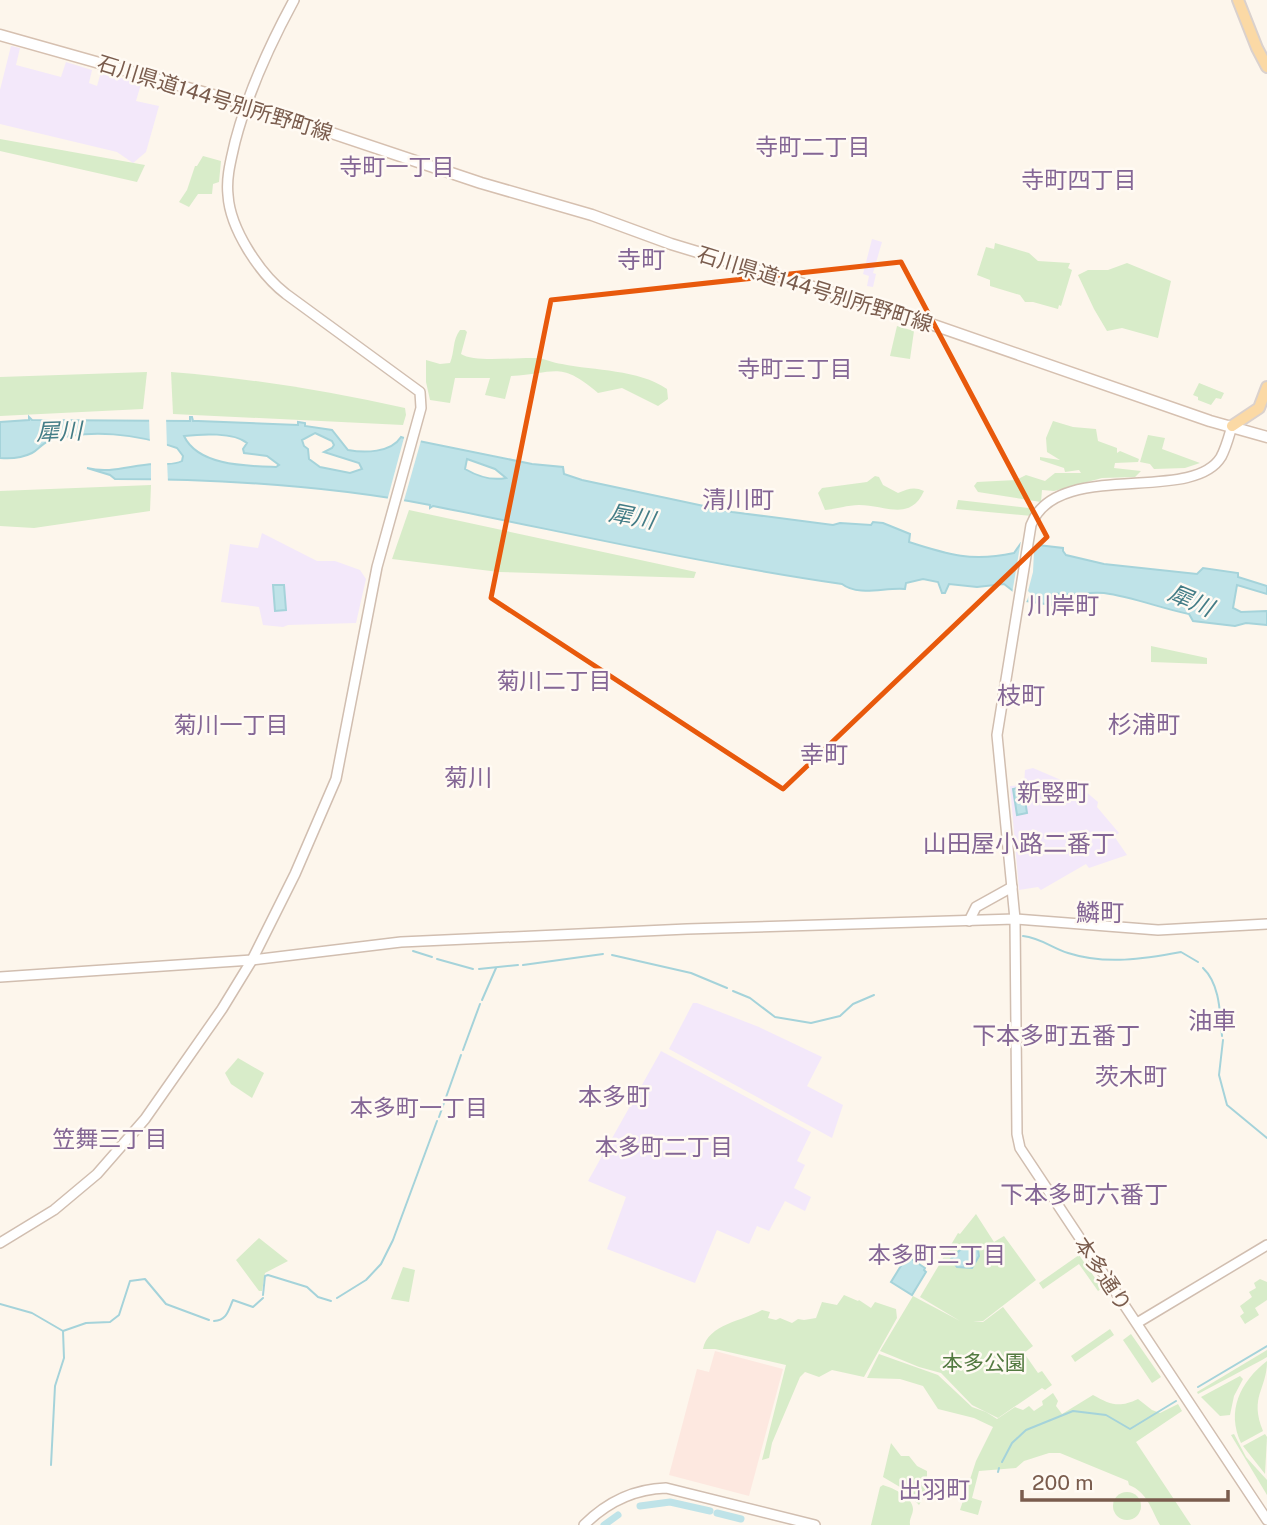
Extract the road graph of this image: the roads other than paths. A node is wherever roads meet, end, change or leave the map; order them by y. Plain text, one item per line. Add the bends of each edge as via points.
1 (294, 0) edge
2 (1238, 0) edge
3 (0, 34) edge
4 (1267, 66) edge
5 (245, 104) junction
6 (1267, 387) edge
7 (1232, 426) junction
8 (1267, 437) edge
9 (1012, 887) junction
10 (1015, 919) junction
11 (969, 921) junction
12 (1267, 924) edge
13 (252, 960) junction
14 (0, 977) edge
15 (0, 1243) edge
16 (1267, 1245) edge
17 (1137, 1324) junction
18 (1267, 1520) edge
19 (584, 1525) edge
20 (815, 1525) edge

1 - 5 street
2 - 4 main road
3 - 5 main road, 石川県道144号別所野町線
5 - 7 main road, 石川県道144号別所野町線 via 671,244 856,299
5 - 13 street via 228,171 228,198 250,253 286,294 420,392 421,408 370,599 337,779
6 - 7 main road via 1259,408
7 - 8 main road, 石川県道144号別所野町線
7 - 9 street, 本多通り via 1220,458 1208,469 1185,478 1084,488 1041,507 1031,526 997,735
9 - 10 street, 本多通り
9 - 11 street via 976,907
10 - 11 street
10 - 12 street via 1158,930
10 - 17 street, 本多通り via 1018,1144
11 - 13 street via 401,942
13 - 14 street
13 - 15 street via 145,1119 97,1174 54,1210
16 - 17 street
17 - 18 street, 本多通り
19 - 20 street via 614,1501 666,1488

